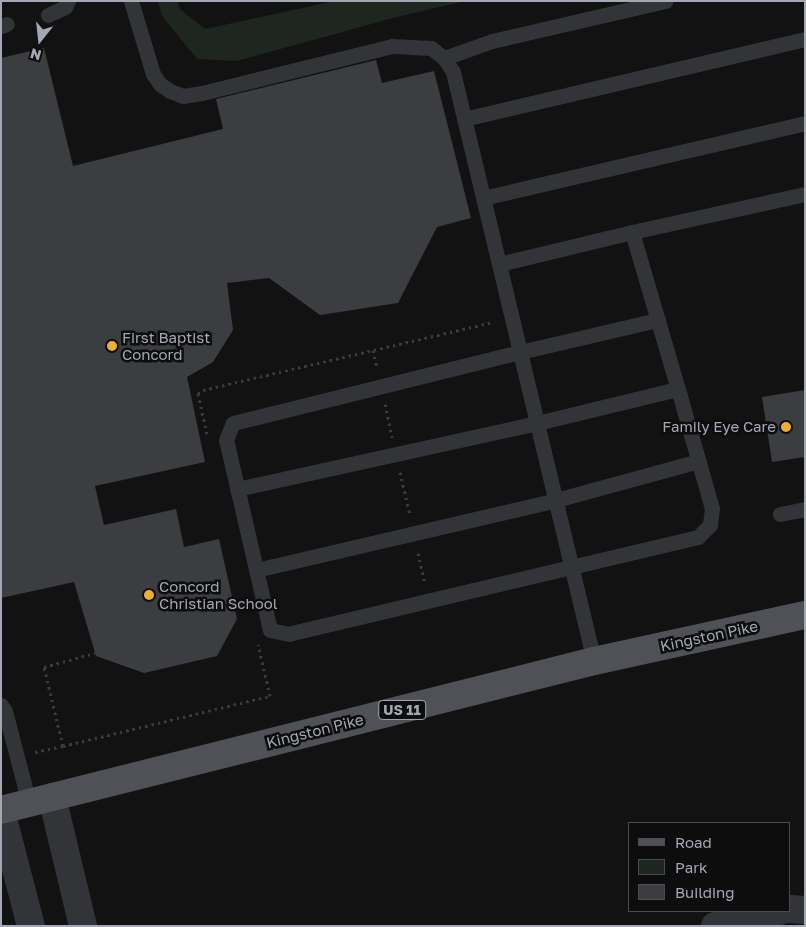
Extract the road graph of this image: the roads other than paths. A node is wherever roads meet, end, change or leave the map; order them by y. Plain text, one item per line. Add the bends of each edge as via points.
1 (68, 1) edge
2 (132, 1) edge
3 (665, 1) edge
4 (48, 15) dead end
5 (805, 39) edge
6 (444, 58) junction
7 (464, 119) junction
8 (805, 123) edge
9 (805, 194) edge
10 (484, 198) junction
11 (632, 232) junction
12 (499, 264) junction
13 (658, 320) junction
14 (520, 352) junction
15 (678, 389) junction
16 (537, 423) junction
17 (698, 461) junction
18 (238, 489) junction
19 (556, 500) junction
20 (805, 509) edge
21 (780, 514) dead end
22 (572, 567) junction
23 (256, 570) junction
24 (805, 615) edge
25 (594, 661) junction
26 (1, 705) edge
27 (41, 800) junction
28 (1, 810) edge
29 (791, 909) edge
30 (805, 910) edge
31 (776, 912) edge
32 (31, 926) edge
33 (83, 926) edge
34 (715, 926) edge

1 - 4 lane via 64,7
2 - 6 lane via 153,74 160,84 183,96 392,46 431,48
3 - 6 lane via 492,41
5 - 7 lane
6 - 7 lane via 453,72
7 - 10 lane
8 - 10 lane
9 - 11 lane
10 - 12 lane
11 - 12 lane
11 - 13 lane
12 - 14 lane
13 - 14 lane
13 - 15 lane
14 - 16 lane
14 - 18 lane via 233,423 226,440
15 - 16 lane
15 - 17 lane
16 - 18 lane
16 - 19 lane
17 - 19 lane
17 - 22 lane via 712,508 706,532 698,537
18 - 23 lane
19 - 22 lane
19 - 23 lane
20 - 21 lane
22 - 23 lane via 282,634 270,630
22 - 25 lane
24 - 25 main road, Kingston Pike / US 11
25 - 27 main road, Kingston Pike / US 11
26 - 27 lane via 16,756
27 - 28 main road, Kingston Pike / US 11
27 - 33 street
28 - 32 street
29 - 30 street
31 - 34 street

